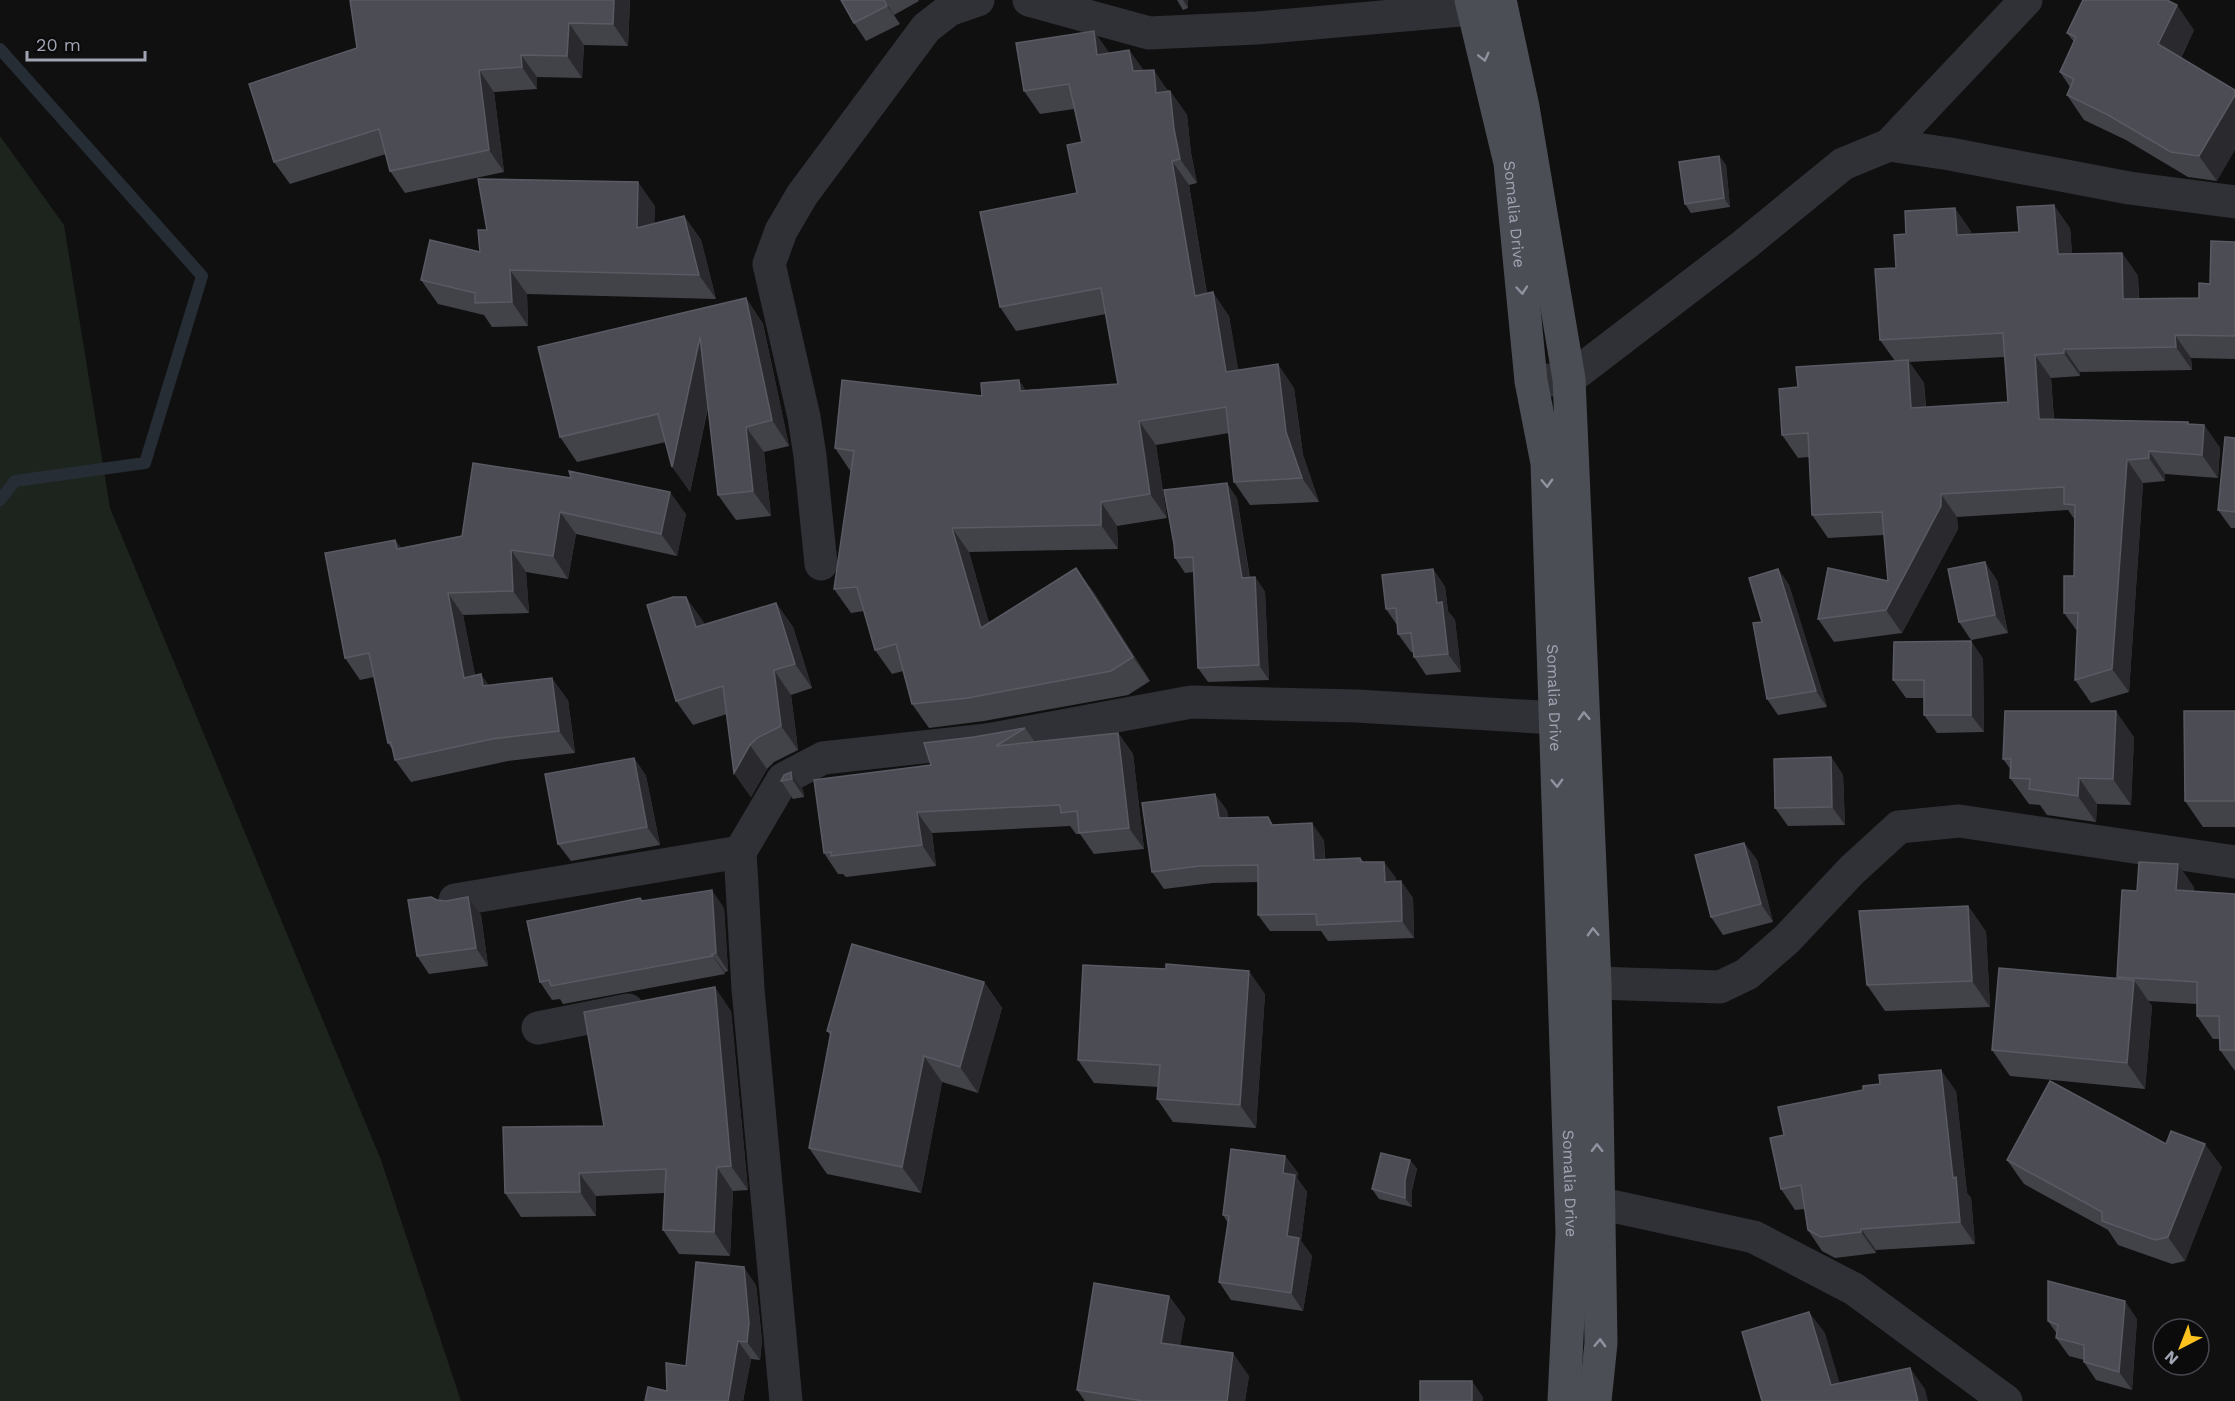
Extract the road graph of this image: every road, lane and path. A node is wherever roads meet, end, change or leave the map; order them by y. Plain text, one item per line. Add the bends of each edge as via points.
1 (978, 0) edge
2 (1029, 0) edge
3 (2026, 0) edge
4 (1481, 3) edge
5 (1889, 145) junction
6 (2235, 202) edge
7 (1569, 379) junction
8 (1531, 381) junction
9 (821, 564) dead end
10 (1555, 718) junction
11 (740, 852) junction
12 (2235, 862) edge
13 (455, 900) edge
14 (1595, 984) junction
15 (653, 1006) edge
16 (538, 1028) dead end
17 (1598, 1203) junction
18 (786, 1401) edge
19 (1564, 1401) edge
20 (1595, 1401) edge
21 (2006, 1401) edge

1 - 9 street via 949,9 926,28 802,195 768,264 804,417
2 - 4 street via 1149,33 1257,28
3 - 5 street
4 - 7 main road, Somalia Drive via 1523,107
4 -> 8 main road, Somalia Drive via 1510,163
5 - 6 street via 2129,188
5 - 7 street via 1843,164
7 - 8 street
14 -> 7 main road, Somalia Drive
8 -> 10 main road, Somalia Drive via 1547,463
10 - 11 street via 1357,706 1191,702 987,740 823,758 783,779
10 -> 19 main road, Somalia Drive via 1572,1221
11 - 13 street
11 - 18 street via 736,992
12 - 14 street via 1959,821 1899,827 1748,974 1720,987
17 -> 14 main road, Somalia Drive
15 - 16 street
20 -> 17 main road, Somalia Drive via 1601,1343
17 - 21 street via 1754,1237 1854,1288

